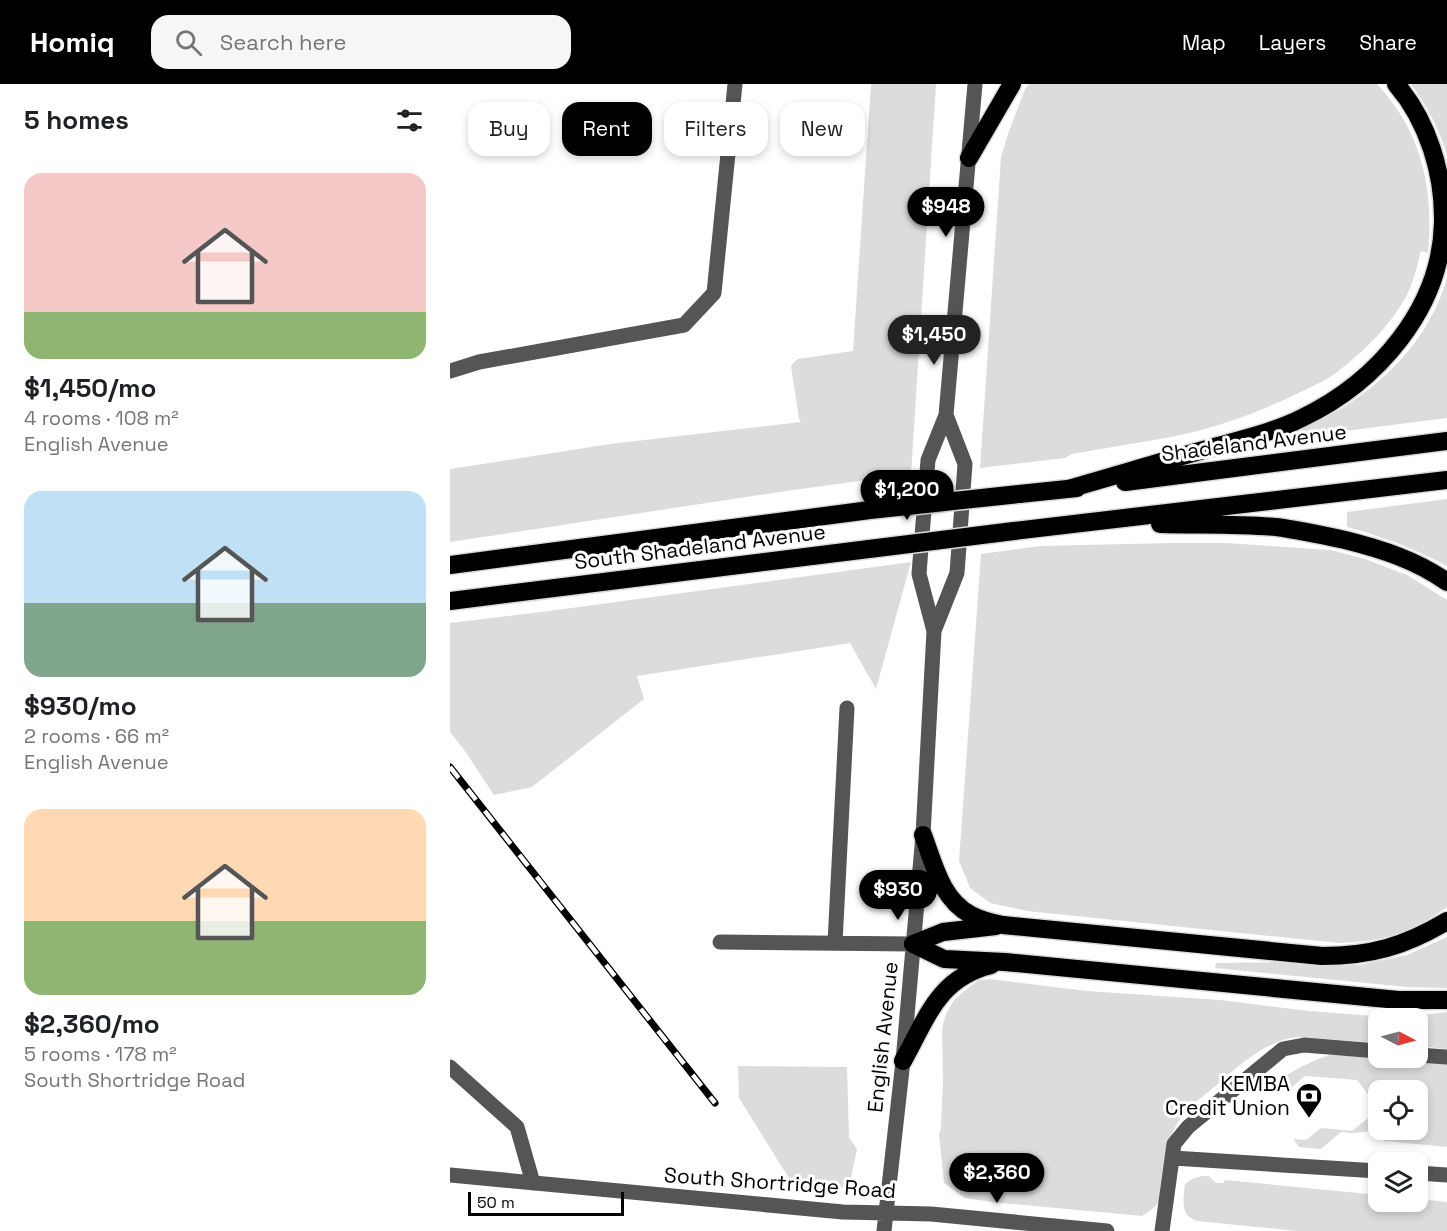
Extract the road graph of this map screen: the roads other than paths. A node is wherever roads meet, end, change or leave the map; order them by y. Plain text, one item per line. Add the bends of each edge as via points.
1 (735, 84) edge
2 (975, 84) edge
3 (1012, 84) edge
4 (1396, 84) edge
5 (969, 158) junction
6 (450, 371) edge
7 (946, 415) junction
8 (1447, 441) edge
9 (1447, 480) edge
10 (1068, 489) junction
11 (1099, 522) junction
12 (450, 565) edge
13 (1447, 582) edge
14 (450, 601) edge
15 (933, 631) junction
16 (847, 708) dead end
17 (923, 835) junction
18 (1447, 921) edge
19 (1003, 925) junction
20 (720, 942) dead end
21 (835, 943) junction
22 (913, 944) junction
23 (1005, 962) junction
24 (1447, 1000) edge
25 (1368, 1050) edge
26 (1428, 1056) edge
27 (1447, 1057) edge
28 (903, 1061) junction
29 (450, 1068) edge
30 (1173, 1158) junction
31 (1368, 1170) edge
32 (1428, 1174) edge
33 (450, 1175) edge
34 (1447, 1175) edge
35 (533, 1183) junction
36 (885, 1213) junction
37 (884, 1231) edge
38 (1107, 1231) edge
39 (1162, 1231) edge

1 - 6 street via 714,293 684,325 479,362
2 - 5 street, English Avenue
3 - 5 highway
4 - 10 highway via 1417,114 1432,149 1443,213 1441,247 1432,280 1410,327 1359,381 1300,419
5 - 7 street, English Avenue
7 - 15 street, English Avenue via 928,460 919,574
7 - 15 street, English Avenue via 965,464 957,573
8 - 10 highway, Shadeland Avenue
9 - 11 highway
10 - 12 highway, South Shadeland Avenue, bridge via 870,510
11 - 13 highway via 1286,529 1329,536 1388,552
11 - 14 highway, South Shadeland Avenue, bridge
15 - 17 street, English Avenue
16 - 21 street
17 - 19 highway via 944,890 955,904 977,918
17 - 22 street, English Avenue
18 - 19 highway via 1399,945 1362,954 1322,956
19 - 22 highway via 944,932
20 - 21 street
21 - 22 street
22 - 23 highway via 944,958
22 - 28 street, English Avenue
23 - 24 highway via 1398,1000
23 - 28 highway via 981,968 945,989
25 - 30 street via 1304,1045 1283,1049 1188,1127 1174,1144
26 - 27 street
28 - 36 street, English Avenue
29 - 35 street via 518,1127
30 - 31 street
30 - 39 street
32 - 34 street
33 - 35 street, South Shortridge Road
35 - 36 street, South Shortridge Road
36 - 37 street, English Avenue
36 - 38 street, South Shortridge Road

